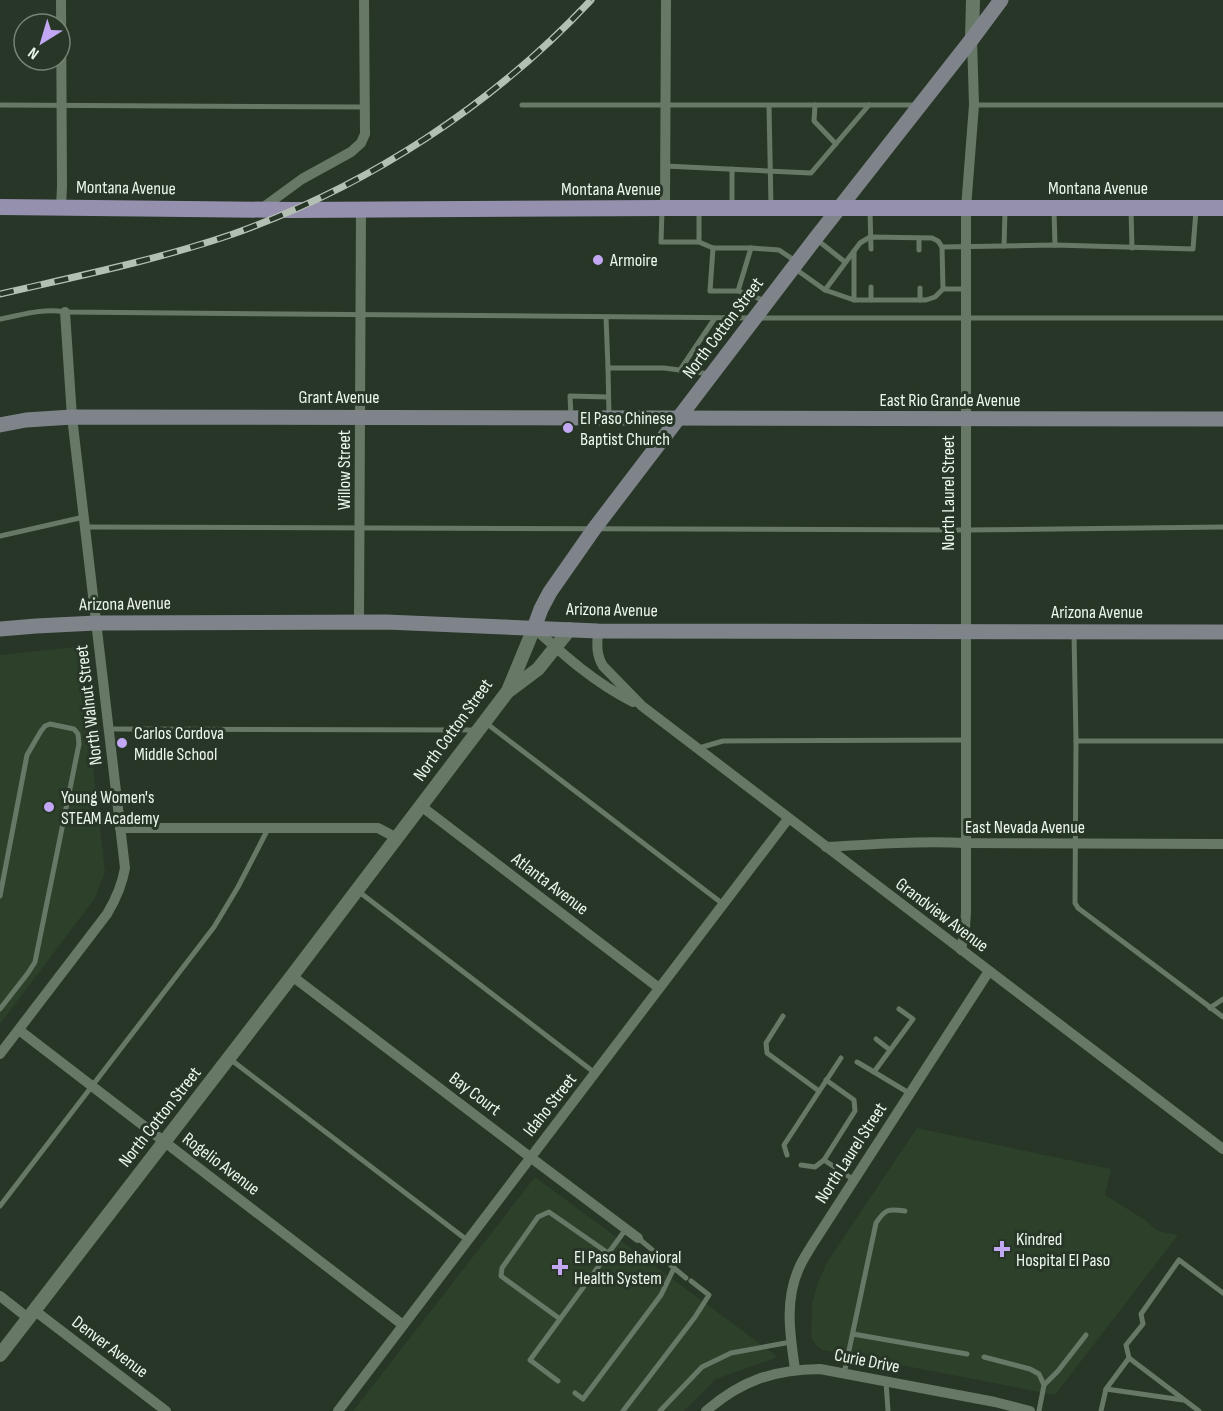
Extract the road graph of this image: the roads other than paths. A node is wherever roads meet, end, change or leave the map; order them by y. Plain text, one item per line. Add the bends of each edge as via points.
1 (61, 0) edge
2 (364, 0) edge
3 (666, 0) edge
4 (973, 0) edge
5 (1001, 0) edge
6 (972, 39) junction
7 (0, 105) edge
8 (62, 105) junction
9 (522, 105) dead end
10 (814, 105) junction
11 (869, 105) junction
12 (920, 105) junction
13 (974, 105) junction
14 (1223, 105) edge
15 (364, 106) junction
16 (666, 106) junction
17 (769, 106) junction
18 (836, 144) junction
19 (665, 166) junction
20 (732, 169) junction
21 (770, 171) junction
22 (0, 207) edge
23 (61, 207) junction
24 (839, 207) junction
25 (663, 208) junction
26 (699, 208) junction
27 (732, 208) junction
28 (771, 208) junction
29 (870, 208) junction
30 (966, 208) junction
31 (1005, 208) junction
32 (1053, 208) junction
33 (1131, 208) junction
34 (1197, 208) junction
35 (1223, 208) edge
36 (261, 209) junction
37 (361, 210) junction
38 (870, 237) junction
39 (919, 238) junction
40 (815, 239) junction
41 (699, 242) junction
42 (1054, 245) junction
43 (1004, 246) junction
44 (942, 247) junction
45 (966, 247) junction
46 (713, 248) junction
47 (751, 248) junction
48 (1132, 248) junction
49 (870, 249) dead end
50 (919, 250) dead end
51 (854, 251) junction
52 (845, 262) junction
53 (796, 265) junction
54 (871, 287) dead end
55 (920, 288) dead end
56 (942, 289) junction
57 (966, 289) junction
58 (825, 290) junction
59 (738, 291) junction
60 (854, 300) junction
61 (871, 300) junction
62 (920, 300) junction
63 (767, 302) junction
64 (64, 312) junction
65 (361, 315) junction
66 (606, 317) junction
67 (715, 318) junction
68 (755, 318) junction
69 (966, 318) junction
70 (1223, 318) edge
71 (0, 320) edge
72 (608, 368) junction
73 (680, 370) junction
74 (712, 374) junction
75 (608, 397) junction
76 (360, 416) junction
77 (72, 417) junction
78 (571, 418) junction
79 (609, 418) junction
80 (678, 419) junction
81 (1223, 419) edge
82 (966, 420) junction
83 (0, 425) edge
84 (84, 522) junction
85 (1223, 527) edge
86 (360, 528) junction
87 (594, 529) junction
88 (966, 530) junction
89 (0, 536) edge
90 (359, 622) junction
91 (96, 623) junction
92 (534, 628) junction
93 (0, 629) edge
94 (570, 629) junction
95 (598, 631) junction
96 (966, 631) junction
97 (1074, 631) junction
98 (1223, 632) edge
99 (555, 647) junction
100 (508, 691) junction
101 (642, 706) junction
102 (482, 726) junction
103 (108, 729) junction
104 (966, 741) junction
105 (1076, 741) junction
106 (1223, 741) edge
107 (696, 748) junction
108 (421, 806) junction
109 (788, 819) junction
110 (120, 828) junction
111 (269, 828) junction
112 (397, 838) junction
113 (966, 843) junction
114 (1076, 843) junction
115 (1223, 843) edge
116 (826, 847) junction
117 (357, 890) junction
118 (0, 896) edge
119 (723, 904) junction
120 (961, 950) junction
121 (989, 971) junction
122 (292, 976) junction
123 (659, 988) junction
124 (1223, 999) edge
125 (1210, 1008) junction
126 (0, 1009) edge
127 (899, 1010) dead end
128 (783, 1016) dead end
129 (1223, 1017) edge
130 (19, 1030) junction
131 (876, 1039) dead end
132 (890, 1050) junction
133 (0, 1054) edge
134 (841, 1058) dead end
135 (229, 1059) junction
136 (857, 1062) dead end
137 (874, 1072) junction
138 (595, 1073) junction
139 (826, 1080) junction
140 (91, 1086) junction
141 (819, 1091) junction
142 (911, 1094) junction
143 (165, 1142) junction
144 (1223, 1149) edge
145 (786, 1155) dead end
146 (530, 1158) junction
147 (824, 1160) junction
148 (801, 1165) dead end
149 (854, 1180) junction
150 (0, 1206) edge
151 (905, 1211) dead end
152 (626, 1229) junction
153 (638, 1238) joint
154 (467, 1240) junction
155 (608, 1253) junction
156 (674, 1268) junction
157 (1223, 1293) edge
158 (0, 1296) edge
159 (31, 1314) junction
160 (560, 1319) junction
161 (403, 1325) junction
162 (853, 1334) junction
163 (1086, 1335) dead end
164 (791, 1342) junction
165 (968, 1354) dead end
166 (0, 1355) edge
167 (984, 1357) dead end
168 (1129, 1358) junction
169 (795, 1370) junction
170 (844, 1374) junction
171 (558, 1381) dead end
172 (886, 1382) junction
173 (1044, 1385) junction
174 (1106, 1389) junction
175 (575, 1394) dead end
176 (1184, 1400) junction
177 (994, 1406) edge
178 (163, 1410) edge
179 (338, 1411) edge
180 (623, 1411) edge
181 (660, 1411) edge
182 (706, 1411) edge
183 (888, 1411) edge
184 (1030, 1411) edge
185 (1039, 1411) edge
186 (1101, 1411) edge
187 (1199, 1411) edge

1 - 8 street
2 - 15 street
3 - 16 street
4 - 6 street, North Laurel Street
5 - 6 main road, North Cotton Street
6 - 12 main road, North Cotton Street
6 - 13 street, North Laurel Street
7 - 8 lane
8 - 15 lane
8 - 23 street
9 - 16 lane
10 - 11 lane
10 - 17 lane
10 - 18 lane via 814,121
11 - 12 lane
11 - 18 lane
12 - 24 main road, North Cotton Street
13 - 14 lane
13 - 30 street, North Laurel Street
15 - 36 street via 365,134 358,146
16 - 17 lane
16 - 19 street
17 - 21 lane
18 - 21 lane via 811,173
19 - 20 lane
19 - 25 street
20 - 21 lane
20 - 27 lane
21 - 28 lane
22 - 23 main road, Montana Avenue
23 - 36 main road, Montana Avenue
24 - 28 main road, Montana Avenue
24 - 29 main road, Montana Avenue
24 - 40 main road, North Cotton Street
25 - 26 main road, Montana Avenue
25 - 37 main road, Montana Avenue
25 - 41 lane via 661,242
26 - 27 main road, Montana Avenue
26 - 41 lane
27 - 28 main road, Montana Avenue
29 - 30 main road, Montana Avenue
29 - 38 lane
30 - 31 main road, Montana Avenue
30 - 45 street, North Laurel Street
31 - 32 main road, Montana Avenue
31 - 43 lane
32 - 33 main road, Montana Avenue
32 - 42 lane
33 - 34 main road, Montana Avenue
33 - 48 lane
34 - 35 main road, Montana Avenue
34 - 48 lane via 1193,249
36 - 37 main road, Montana Avenue
37 - 65 street, Willow Street
38 - 39 lane
38 - 49 lane
38 - 51 lane
39 - 44 lane via 932,238
39 - 50 lane
40 - 52 lane
40 - 53 main road, North Cotton Street
41 - 46 lane
42 - 43 lane
42 - 48 lane
43 - 45 lane
44 - 45 lane
44 - 56 lane
45 - 57 street, North Laurel Street
46 - 47 lane
46 - 59 lane via 710,291
47 - 53 lane via 778,250
47 - 59 lane
51 - 52 lane
51 - 60 lane
52 - 58 lane
53 - 58 lane
53 - 63 main road, North Cotton Street
54 - 61 lane
55 - 62 lane
56 - 57 lane
56 - 62 lane via 935,297
57 - 69 street, North Laurel Street
58 - 60 lane
59 - 63 lane
60 - 61 lane
61 - 62 lane
63 - 68 main road, North Cotton Street
64 - 65 lane
64 - 71 lane via 36,311
64 - 77 street, North Walnut Street
65 - 66 lane
65 - 76 street, Willow Street
66 - 67 lane
66 - 72 lane
67 - 68 lane
67 - 73 lane
68 - 69 lane
68 - 74 main road, North Cotton Street
69 - 70 lane
69 - 82 street, North Laurel Street
72 - 73 lane
72 - 75 lane
73 - 74 lane
74 - 80 main road, North Cotton Street
75 - 78 lane via 570,396
75 - 79 lane
76 - 77 main road, Grant Avenue
76 - 78 main road, Grant Avenue
76 - 86 street, Willow Street
77 - 83 main road, Grant Avenue
77 - 84 street, North Walnut Street
78 - 79 main road, Grant Avenue
79 - 80 main road, Grant Avenue
80 - 82 main road, East Rio Grande Avenue
80 - 87 main road, North Cotton Street
81 - 82 main road, East Rio Grande Avenue
82 - 88 street, North Laurel Street
84 - 86 lane
84 - 89 lane
84 - 91 street, North Walnut Street
85 - 88 lane
86 - 87 lane
86 - 90 street, Willow Street
87 - 88 lane
87 - 92 main road, North Cotton Street via 550,592
88 - 96 street, North Laurel Street
90 - 91 main road, Arizona Avenue
90 - 92 main road, Arizona Avenue
91 - 93 main road, Arizona Avenue
91 - 103 street, North Walnut Street
92 - 94 main road, Arizona Avenue
92 - 99 street, Grandview Avenue
92 - 100 street, North Cotton Street
94 - 95 main road, Arizona Avenue
94 - 99 street
95 - 96 main road, Arizona Avenue
95 - 101 street, Grandview Avenue via 597,649 603,666
96 - 97 main road, Arizona Avenue
96 - 104 street, North Laurel Street
97 - 98 main road, Arizona Avenue
97 - 105 lane
99 - 100 street via 538,669
99 - 101 street, Grandview Avenue via 610,690
100 - 102 street, North Cotton Street
101 - 107 street, Grandview Avenue
102 - 103 lane
102 - 108 street, North Cotton Street
102 - 119 lane
103 - 110 street, North Walnut Street
104 - 107 lane via 723,741
104 - 113 street, North Laurel Street
105 - 106 lane
105 - 114 lane
107 - 109 street, Grandview Avenue
108 - 112 street, North Cotton Street
108 - 123 street, Atlanta Avenue
109 - 116 street, Grandview Avenue
109 - 119 street, Idaho Street
110 - 111 street
110 - 130 street, North Walnut Street via 125,868 117,897
111 - 112 street via 378,828
111 - 140 lane via 214,927
112 - 117 street, North Cotton Street
113 - 114 street, East Nevada Avenue
113 - 116 street, East Nevada Avenue
113 - 120 street, North Laurel Street via 966,912
114 - 115 street, East Nevada Avenue
114 - 125 lane via 1078,908
116 - 120 street, Grandview Avenue
117 - 122 street, North Cotton Street
117 - 138 lane
118 - 126 lane via 27,755 45,726 74,729 78,744 35,962
119 - 123 street, Idaho Street
120 - 121 street, Grandview Avenue
121 - 142 street, North Laurel Street
121 - 144 street, Grandview Avenue
122 - 135 street, North Cotton Street
122 - 146 street, Bay Court
123 - 138 street, Idaho Street
124 - 125 lane
125 - 129 lane
127 - 132 lane via 912,1019
128 - 141 lane via 766,1043 767,1053
130 - 133 street, North Walnut Street
130 - 140 street, Rogelio Avenue
131 - 132 lane
132 - 137 lane
134 - 139 lane
135 - 143 street, North Cotton Street
135 - 154 lane
136 - 137 lane
137 - 142 lane
138 - 146 street, Idaho Street
139 - 141 lane
139 - 147 lane via 854,1100 855,1111
140 - 143 street, Rogelio Avenue
140 - 150 lane
141 - 145 lane via 784,1145
142 - 149 street, North Laurel Street
143 - 159 street, North Cotton Street
143 - 161 street, Rogelio Avenue
146 - 152 street, Bay Court
146 - 154 street, Idaho Street
147 - 148 lane via 815,1167
147 - 149 lane
149 - 164 street, North Laurel Street via 799,1267 789,1307
151 - 162 lane via 889,1209 876,1223
152 - 153 street, Bay Court
152 - 155 lane
153 - 156 lane
154 - 161 street, Idaho Street
155 - 160 lane
155 - 160 lane via 549,1212 538,1217 502,1268 501,1276
156 - 175 lane via 662,1294 583,1399
156 - 180 lane via 710,1295
157 - 168 lane via 1179,1260 1141,1314 1143,1324 1126,1345
158 - 159 street, Denver Avenue
159 - 166 street, North Cotton Street
159 - 178 street, Denver Avenue
160 - 171 lane via 530,1360
161 - 179 street, Idaho Street
162 - 165 lane
162 - 170 lane
163 - 173 lane
164 - 169 street, North Laurel Street
164 - 181 lane via 731,1353 702,1367
167 - 173 lane via 1029,1369 1039,1374
168 - 174 lane
168 - 176 lane
169 - 170 street, Curie Drive via 820,1369
169 - 182 street, Curie Drive via 741,1386
170 - 172 street, Curie Drive
172 - 177 street, Curie Drive
172 - 183 lane
173 - 185 lane
174 - 176 lane
174 - 186 lane
176 - 187 lane
177 - 184 street, Curie Drive

